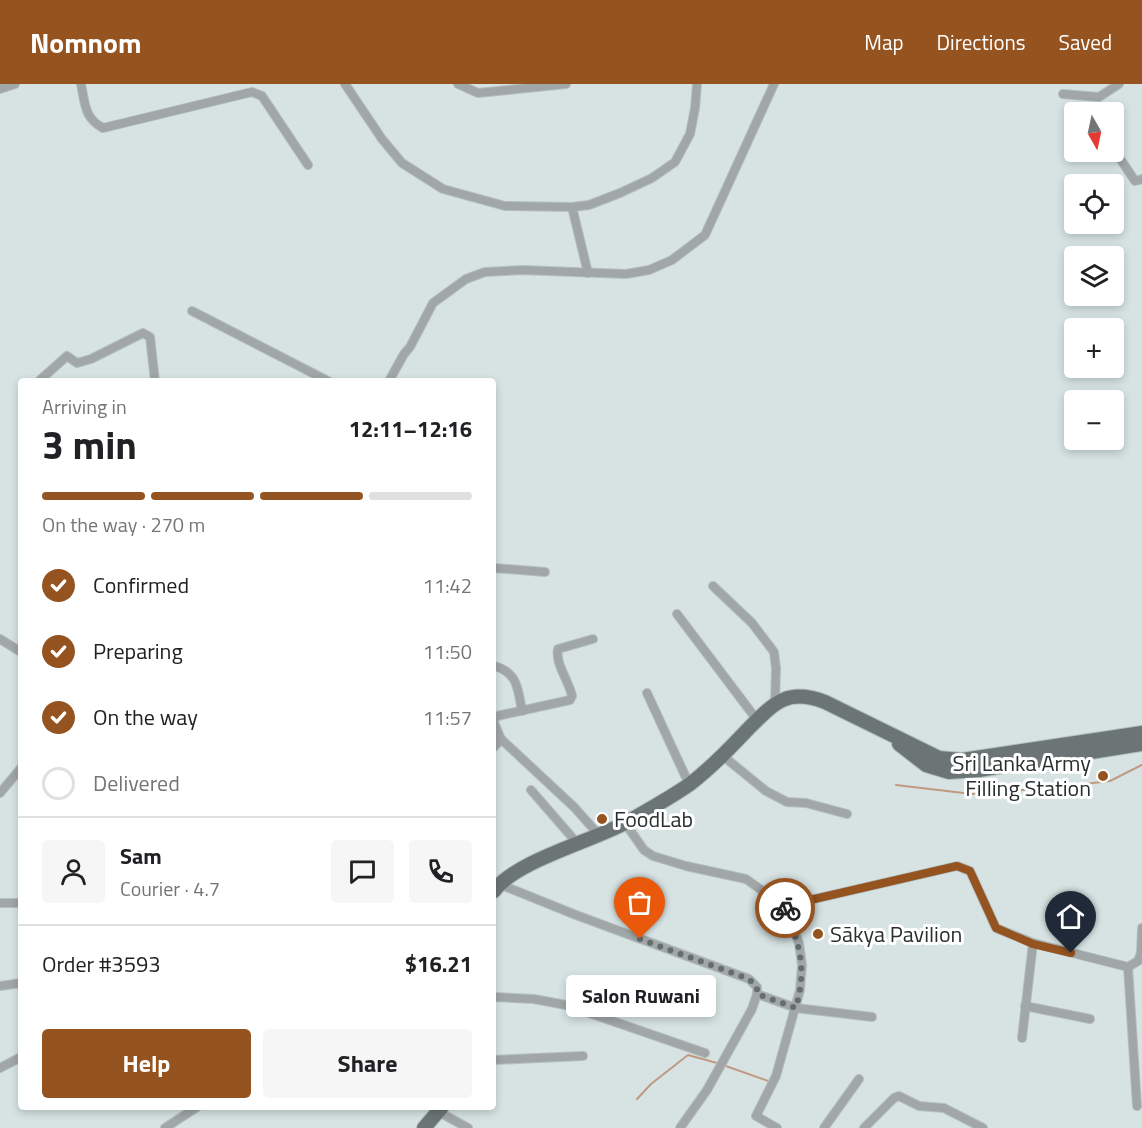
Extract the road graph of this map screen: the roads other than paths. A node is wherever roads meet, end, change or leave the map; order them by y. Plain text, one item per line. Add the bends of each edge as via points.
1 (15, 84) edge
2 (81, 84) edge
3 (345, 84) edge
4 (458, 84) edge
5 (566, 84) edge
6 (697, 84) edge
7 (774, 84) edge
8 (1119, 84) edge
9 (0, 89) edge
10 (1063, 94) dead end
11 (1122, 162) edge
12 (308, 165) dead end
13 (1142, 179) edge
14 (572, 207) junction
15 (588, 273) junction
16 (192, 311) dead end
17 (42, 378) edge
18 (155, 378) edge
19 (322, 378) edge
20 (391, 378) edge
21 (496, 568) edge
22 (545, 572) dead end
23 (713, 586) dead end
24 (677, 614) dead end
25 (0, 639) edge
26 (593, 639) dead end
27 (18, 650) edge
28 (496, 667) edge
29 (647, 693) dead end
30 (775, 703) junction
31 (522, 711) junction
32 (496, 718) edge
33 (757, 720) junction
34 (496, 726) edge
35 (878, 729) junction
36 (1142, 733) edge
37 (501, 740) junction
38 (1142, 744) edge
39 (496, 745) edge
40 (723, 756) junction
41 (18, 772) edge
42 (690, 784) junction
43 (531, 790) dead end
44 (0, 793) edge
45 (847, 814) dead end
46 (625, 823) junction
47 (598, 834) junction
48 (577, 843) junction
49 (496, 887) edge
50 (0, 903) edge
51 (18, 903) edge
52 (784, 906) junction
53 (1142, 928) edge
54 (1033, 944) junction
55 (1128, 967) junction
56 (18, 983) edge
57 (0, 986) edge
58 (757, 994) junction
59 (496, 997) edge
60 (1025, 1006) junction
61 (796, 1008) junction
62 (872, 1017) dead end
63 (1090, 1019) dead end
64 (1022, 1038) dead end
65 (705, 1053) dead end
66 (583, 1056) dead end
67 (18, 1059) edge
68 (496, 1060) edge
69 (0, 1068) edge
70 (859, 1079) dead end
71 (1137, 1106) dead end
72 (192, 1110) edge
73 (441, 1110) edge
74 (165, 1128) edge
75 (424, 1128) edge
76 (468, 1128) edge
77 (680, 1128) edge
78 (777, 1128) edge
79 (824, 1128) edge
80 (864, 1128) edge
81 (983, 1128) edge

1 - 9 street
2 - 12 street via 87,113 103,128 252,92 262,96
3 - 14 street via 402,163 443,189 505,206
4 - 5 street via 478,93
6 - 14 street via 690,134 675,162 620,193
7 - 15 street via 705,235 672,260 649,270
8 - 10 street via 1099,97
11 - 13 street via 1135,181
14 - 15 street
15 - 20 street via 522,270 485,272 466,279 433,303
16 - 19 street
17 - 18 street via 67,356 77,363 91,359 143,333 150,337
21 - 22 street
23 - 30 street via 752,623 774,652
24 - 33 street
25 - 27 street
26 - 31 street via 558,649 558,659 571,690 570,700
28 - 31 street via 510,673 518,687
29 - 42 street
30 - 33 main road
30 - 35 main road via 784,698 810,696
31 - 32 street
33 - 40 main road
34 - 37 street
35 - 36 main road via 939,758 962,760
35 - 38 main road via 926,765 949,772
37 - 39 street
37 - 47 street
40 - 42 main road
40 - 45 street via 786,802
41 - 44 street
42 - 46 main road
43 - 48 street
46 - 47 main road
46 - 52 street via 653,856 746,879
47 - 48 main road
48 - 49 main road via 518,871
49 - 58 street via 749,979 757,987
50 - 51 street
52 - 54 street via 957,866 970,871 996,928
52 - 61 street via 799,943 802,965
53 - 55 street via 1141,953 1138,961
54 - 55 street
54 - 60 street
55 - 71 street
56 - 57 street
58 - 61 street
58 - 77 street via 707,1090
59 - 65 street via 566,1005
60 - 63 street
60 - 64 street
61 - 62 street
61 - 78 street via 776,1076 756,1116
66 - 68 street
67 - 69 street
70 - 79 street
72 - 74 street
73 - 75 main road
73 - 76 street
80 - 81 street via 898,1096 920,1106 944,1108

